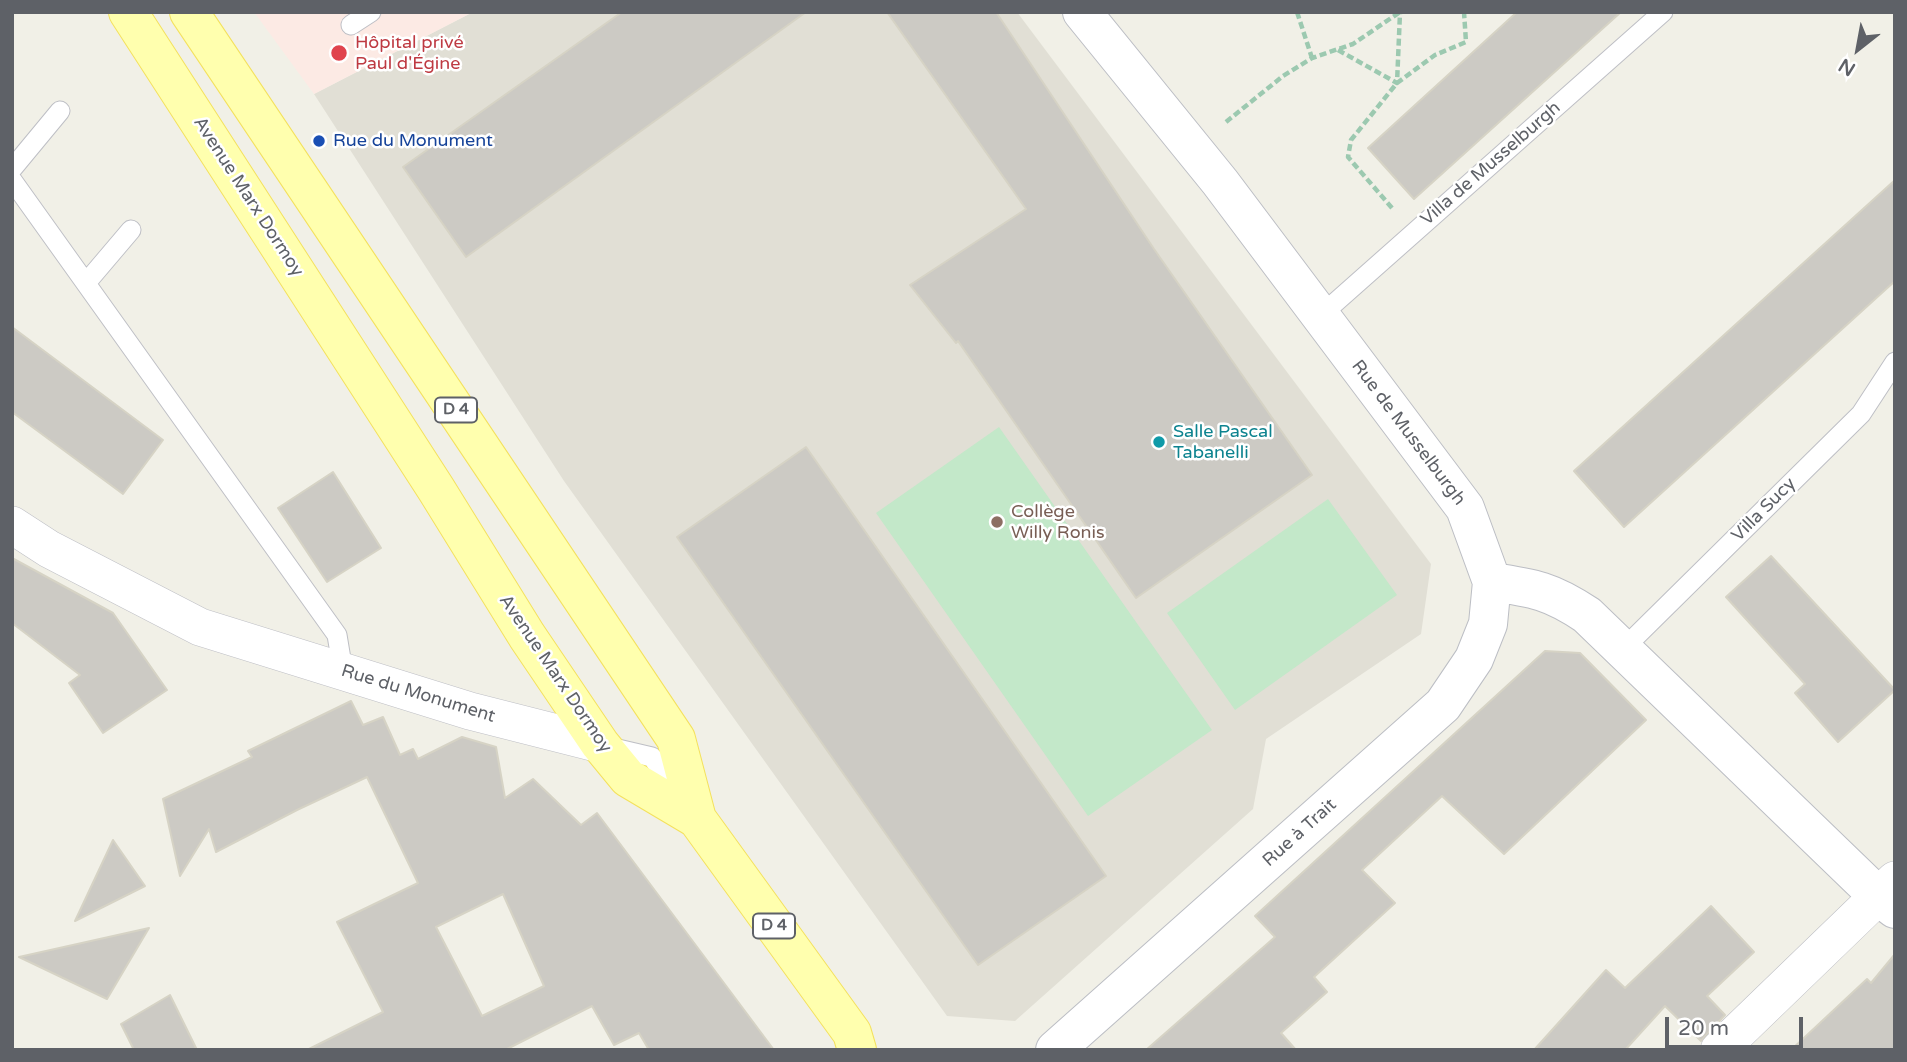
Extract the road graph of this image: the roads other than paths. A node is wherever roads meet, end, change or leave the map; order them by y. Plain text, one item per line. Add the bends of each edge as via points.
1 (128, 12) edge
2 (189, 12) edge
3 (371, 12) edge
4 (1082, 12) edge
5 (1663, 12) edge
6 (351, 25) dead end
7 (60, 111) dead end
8 (12, 169) edge
9 (12, 180) edge
10 (131, 230) dead end
11 (86, 282) junction
12 (1320, 316) junction
13 (1895, 362) edge
14 (12, 526) edge
15 (1492, 582) junction
16 (1623, 649) junction
17 (343, 671) junction
18 (600, 744) junction
19 (697, 819) junction
20 (1889, 895) edge
21 (863, 1046) edge
22 (1055, 1050) edge
23 (1719, 1050) edge

1 - 18 main road, Avenue Marx Dormoy / D 4
2 - 19 main road, D 4 via 676,740
3 - 6 lane
4 - 12 street, Rue de Musselburgh via 1220,182
5 - 12 lane, Villa de Musselburgh
7 - 8 lane
9 - 11 lane
10 - 11 lane
11 - 17 lane via 337,635
12 - 15 street, Rue de Musselburgh via 1465,508
13 - 16 lane, Villa Sucy via 1861,414
14 - 17 street, Rue du Monument via 200,627
15 - 16 street via 1563,599
15 - 22 street, Rue à Trait via 1484,636 1443,705
16 - 20 street
17 - 18 street, Rue du Monument via 470,711
18 - 19 main road, Avenue Marx Dormoy / D 4 via 628,778
19 - 21 main road, D 4
20 - 23 street

